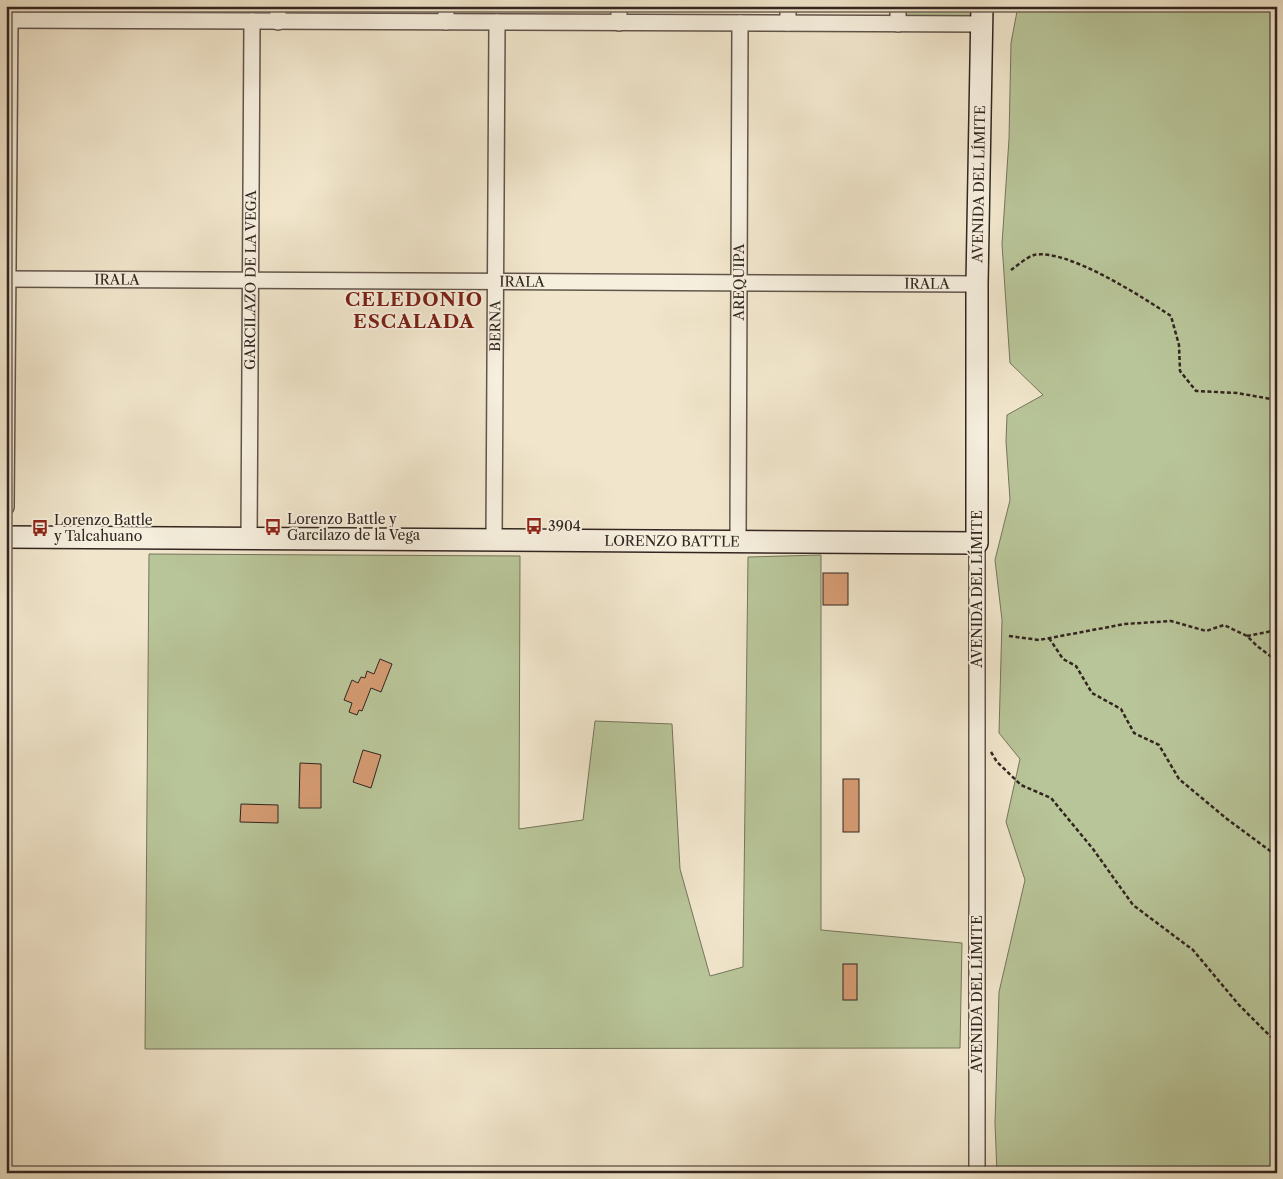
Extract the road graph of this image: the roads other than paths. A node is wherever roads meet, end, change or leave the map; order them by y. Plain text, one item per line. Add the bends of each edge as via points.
1 (446, 6) edge
2 (619, 6) edge
3 (788, 6) edge
4 (898, 6) edge
5 (106, 14) edge
6 (278, 14) edge
7 (982, 15) edge
8 (8, 20) edge
9 (252, 22) junction
10 (446, 22) junction
11 (497, 22) junction
12 (619, 23) junction
13 (740, 23) junction
14 (788, 24) junction
15 (898, 24) junction
16 (7, 280) edge
17 (251, 281) junction
18 (495, 282) junction
19 (739, 283) junction
20 (977, 284) junction
21 (6, 506) edge
22 (6, 537) edge
23 (249, 538) junction
24 (494, 540) junction
25 (738, 541) junction
26 (977, 543) junction
27 (977, 1173) edge

1 - 10 street
2 - 12 street
3 - 14 street
4 - 15 street
5 - 8 street
5 - 9 street
6 - 9 street
6 - 10 street
7 - 15 street
7 - 20 street, AVENIDA DEL LÍMITE
8 - 16 street
9 - 17 street, GARCILAZO DE LA VEGA
10 - 11 street
11 - 12 street
11 - 18 street, BERNA
12 - 13 street
13 - 14 street
13 - 19 street, AREQUIPA
14 - 15 street
16 - 17 street, IRALA
16 - 21 street
17 - 18 street, IRALA
17 - 23 street, GARCILAZO DE LA VEGA
18 - 19 street, IRALA
18 - 24 street, BERNA
19 - 20 street, IRALA
19 - 25 street, AREQUIPA
20 - 26 street, AVENIDA DEL LÍMITE
22 - 23 street, LORENZO BATTLE
23 - 24 street, LORENZO BATTLE
24 - 25 street, LORENZO BATTLE
25 - 26 street, LORENZO BATTLE
26 - 27 street, AVENIDA DEL LÍMITE

